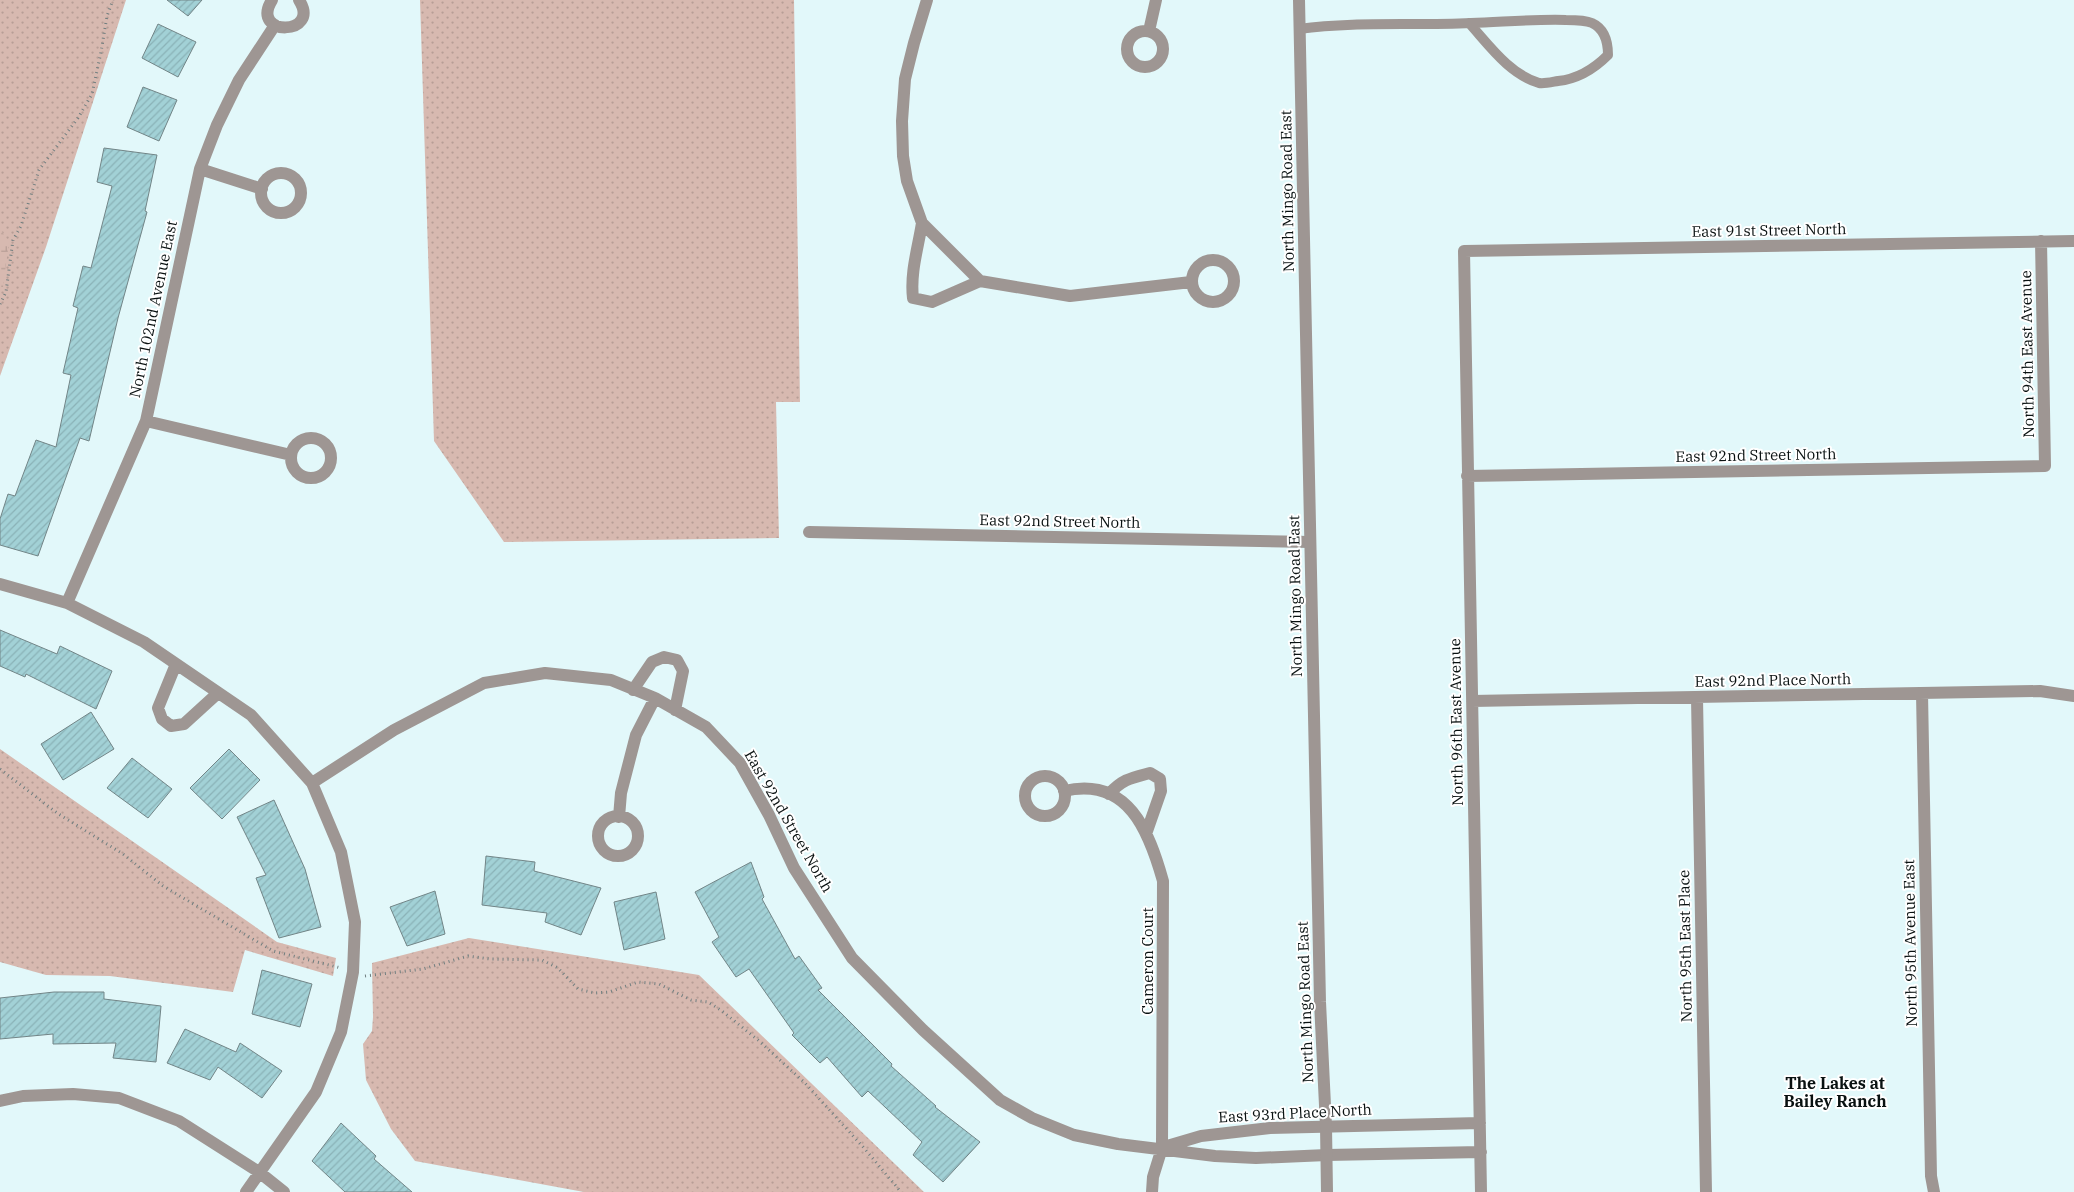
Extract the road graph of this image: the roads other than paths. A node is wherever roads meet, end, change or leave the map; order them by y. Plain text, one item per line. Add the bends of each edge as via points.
1 (272, 0) edge
2 (299, 0) edge
3 (927, 0) edge
4 (1156, 0) edge
5 (1299, 0) edge
6 (1469, 23) junction
7 (275, 25) junction
8 (1299, 30) junction
9 (1149, 31) dead end
10 (200, 169) junction
11 (262, 189) dead end
12 (922, 222) junction
13 (2074, 240) edge
14 (2041, 241) junction
15 (1464, 251) joint
16 (980, 281) junction
17 (1192, 282) dead end
18 (146, 421) junction
19 (291, 454) dead end
20 (2045, 466) joint
21 (1467, 476) junction
22 (810, 532) dead end
23 (1310, 542) junction
24 (0, 584) edge
25 (67, 603) junction
26 (176, 664) junction
27 (633, 690) junction
28 (218, 693) junction
29 (1922, 693) junction
30 (2074, 696) edge
31 (655, 698) junction
32 (1696, 698) junction
33 (1472, 702) junction
34 (675, 710) junction
35 (312, 783) junction
36 (1064, 791) dead end
37 (1109, 794) junction
38 (619, 817) dead end
39 (1146, 834) junction
40 (0, 1101) edge
41 (1480, 1123) junction
42 (1326, 1126) junction
43 (1162, 1148) junction
44 (1481, 1152) junction
45 (1327, 1155) junction
46 (259, 1172) junction
47 (246, 1192) edge
48 (284, 1192) edge
49 (1152, 1192) edge
50 (1327, 1192) edge
51 (1481, 1192) edge
52 (1706, 1192) edge
53 (1934, 1192) edge

1 - 7 street via 268,12
2 - 7 street via 303,12 299,22 288,28
3 - 12 street via 906,79 902,121 906,181
4 - 9 street
5 - 8 street, North Mingo Road East
6 - 6 lane via 1542,19 1592,23 1602,30 1608,43 1608,55 1594,68 1568,80 1540,83 1519,74
6 - 8 lane via 1337,24
7 - 10 street, North 102nd Avenue East via 239,80
8 - 23 street, North Mingo Road East
10 - 11 street
10 - 18 street, North 102nd Avenue East
12 - 16 street
12 - 16 street via 911,280 913,298 932,302
13 - 14 street, East 91st Street North
14 - 15 street, East 91st Street North
14 - 20 street, North 94th East Avenue
15 - 21 street, North 96th East Avenue
16 - 17 street via 1070,296
18 - 19 street
18 - 25 street, North 102nd Avenue East
20 - 21 street, East 92nd Street North
21 - 33 street, North 96th East Avenue
22 - 23 street, East 92nd Street North
23 - 42 street, North Mingo Road East via 1320,1002
24 - 25 street
25 - 26 street via 144,642
26 - 28 street
26 - 28 street via 158,708 162,719 172,726 184,724
27 - 31 street, East 92nd Street North
27 - 34 street via 652,662 664,657 677,660 683,671
27 - 35 street, East 92nd Street North via 611,680 546,673 484,683 394,730
28 - 35 street via 251,715
29 - 30 street, East 92nd Place North via 2040,691
29 - 32 street, East 92nd Place North
29 - 53 street, North 95th Avenue East via 1931,1176
31 - 34 street, East 92nd Street North
31 - 38 street via 636,735 621,793
32 - 33 street, East 92nd Place North
32 - 52 street, North 95th East Place
33 - 41 street, North 96th East Avenue
34 - 43 street, East 92nd Street North via 706,727 740,763 794,868 852,958 923,1030 1000,1100 1032,1118 1074,1135
35 - 46 street via 341,852 355,922 353,972 341,1032 316,1092
36 - 37 street, Cameron Court via 1093,788
37 - 39 street, Cameron Court via 1130,809
37 - 39 street via 1121,782 1138,776 1150,773 1160,779 1161,790
39 - 43 street, Cameron Court via 1163,882
40 - 46 street via 23,1096 73,1094 119,1098 179,1121
41 - 42 street, East 93rd Place North
41 - 44 street, North 96th East Avenue
42 - 43 street, East 93rd Place North via 1201,1136
42 - 45 street, North Mingo Road East
43 - 45 street via 1256,1158
43 - 49 street, Cameron Court
44 - 45 street
44 - 51 street, North 96th East Avenue
45 - 50 street, North Mingo Road East
46 - 47 street
46 - 48 street

